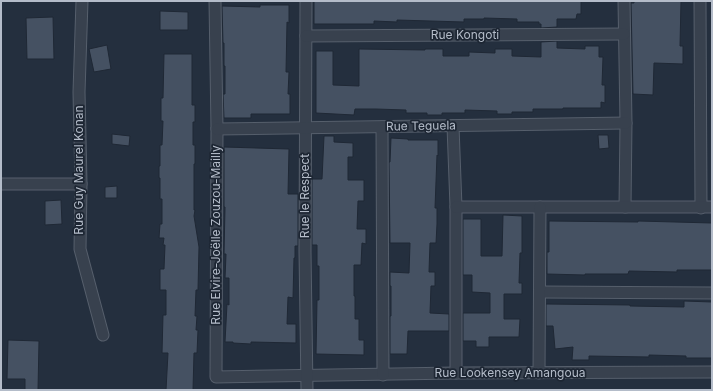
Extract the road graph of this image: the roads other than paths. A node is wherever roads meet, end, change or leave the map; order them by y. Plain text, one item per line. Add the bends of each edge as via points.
1 (82, 1) edge
2 (215, 1) edge
3 (306, 1) edge
4 (624, 1) edge
5 (700, 1) edge
6 (624, 34) junction
7 (306, 36) junction
8 (626, 123) junction
9 (453, 126) junction
10 (382, 127) junction
11 (306, 128) junction
12 (216, 129) junction
13 (1, 184) edge
14 (81, 184) junction
15 (456, 207) junction
16 (540, 207) junction
17 (625, 207) junction
18 (707, 207) edge
19 (540, 292) junction
20 (712, 293) edge
21 (103, 335) dead end
22 (712, 372) edge
23 (456, 373) junction
24 (539, 373) junction
25 (308, 375) junction
26 (383, 375) junction
27 (307, 390) edge

1 - 14 street, Rue Guy Maurel Konan via 79,92
2 - 12 street, Rue Elvire-Joëlle Zouzou-Mailly
3 - 7 street, Rue le Respect
4 - 6 street
5 - 18 street
6 - 7 street, Rue Kongoti
6 - 8 street
7 - 11 street, Rue le Respect
8 - 9 street, Rue Teguela
8 - 17 street
9 - 10 street, Rue Teguela
9 - 15 street
10 - 11 street, Rue Teguela
10 - 26 street
11 - 12 street, Rue Teguela
11 - 25 street, Rue le Respect
12 - 25 street, Rue Elvire-Joëlle Zouzou-Mailly via 216,377
13 - 14 street
14 - 21 street, Rue Guy Maurel Konan via 80,249
15 - 16 street
15 - 23 street
16 - 17 street
16 - 19 street
17 - 18 street
19 - 20 street
19 - 24 street
22 - 24 street, Rue Lookensey Amangoua
23 - 24 street, Rue Lookensey Amangoua
23 - 26 street, Rue Lookensey Amangoua
25 - 26 street, Rue Lookensey Amangoua
25 - 27 street, Rue le Respect

